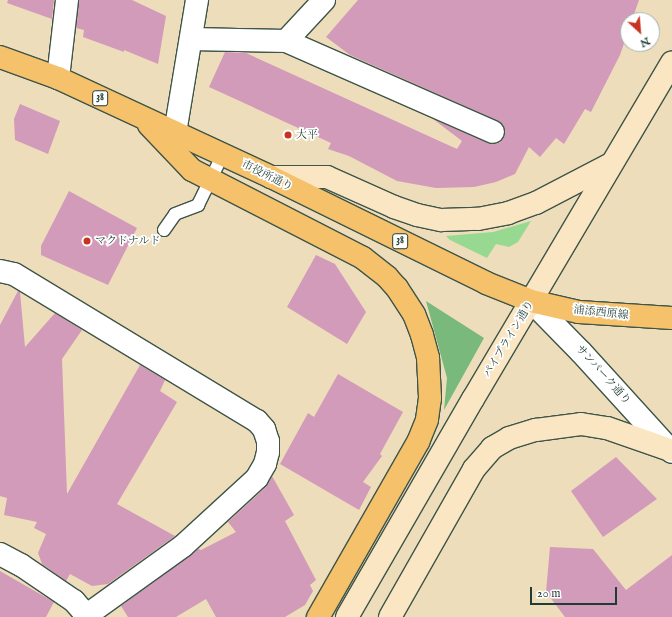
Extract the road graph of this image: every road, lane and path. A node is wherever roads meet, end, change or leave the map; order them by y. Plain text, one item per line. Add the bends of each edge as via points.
1 (67, 0) edge
2 (197, 0) edge
3 (324, 0) edge
4 (191, 39) junction
5 (286, 41) junction
6 (0, 57) edge
7 (672, 63) edge
8 (58, 78) junction
9 (142, 118) junction
10 (493, 132) dead end
11 (175, 133) junction
12 (223, 154) junction
13 (613, 163) junction
14 (271, 177) junction
15 (211, 180) junction
16 (164, 230) dead end
17 (0, 271) edge
18 (531, 301) junction
19 (672, 318) edge
20 (671, 451) edge
21 (0, 554) edge
22 (87, 616) edge
23 (318, 617) edge
24 (348, 617) edge
25 (390, 617) edge

1 - 8 street
2 - 4 street
3 - 5 street
4 - 5 street
4 - 11 street
5 - 10 street
6 - 8 main road, 市役所通り / 38
7 - 13 main road, パイプライン通り
8 - 9 main road, 市役所通り / 38
9 - 11 main road, 市役所通り / 38
9 - 15 main road via 192,170
11 - 12 main road, 市役所通り / 38
12 - 14 main road, 市役所通り / 38
12 - 15 lane
13 - 14 main road via 536,203 508,213 478,219 442,220 418,215 327,177
13 - 18 main road, パイプライン通り
14 - 18 main road, 市役所通り / 38 via 486,283
15 - 16 lane via 198,204 175,214
15 - 23 main road via 363,258 387,277 414,314 428,358 430,398 427,420 420,437
17 - 22 street via 14,274 257,421 264,429 268,440 265,464 257,478 183,546
18 - 19 main road, 浦添西原線 / 38 via 579,312
18 - 20 street, サンパーク通り via 577,347
18 - 24 main road, パイプライン通り
20 - 25 main road via 607,428 581,424 536,430 509,438 492,448 474,469
21 - 22 street via 74,601

